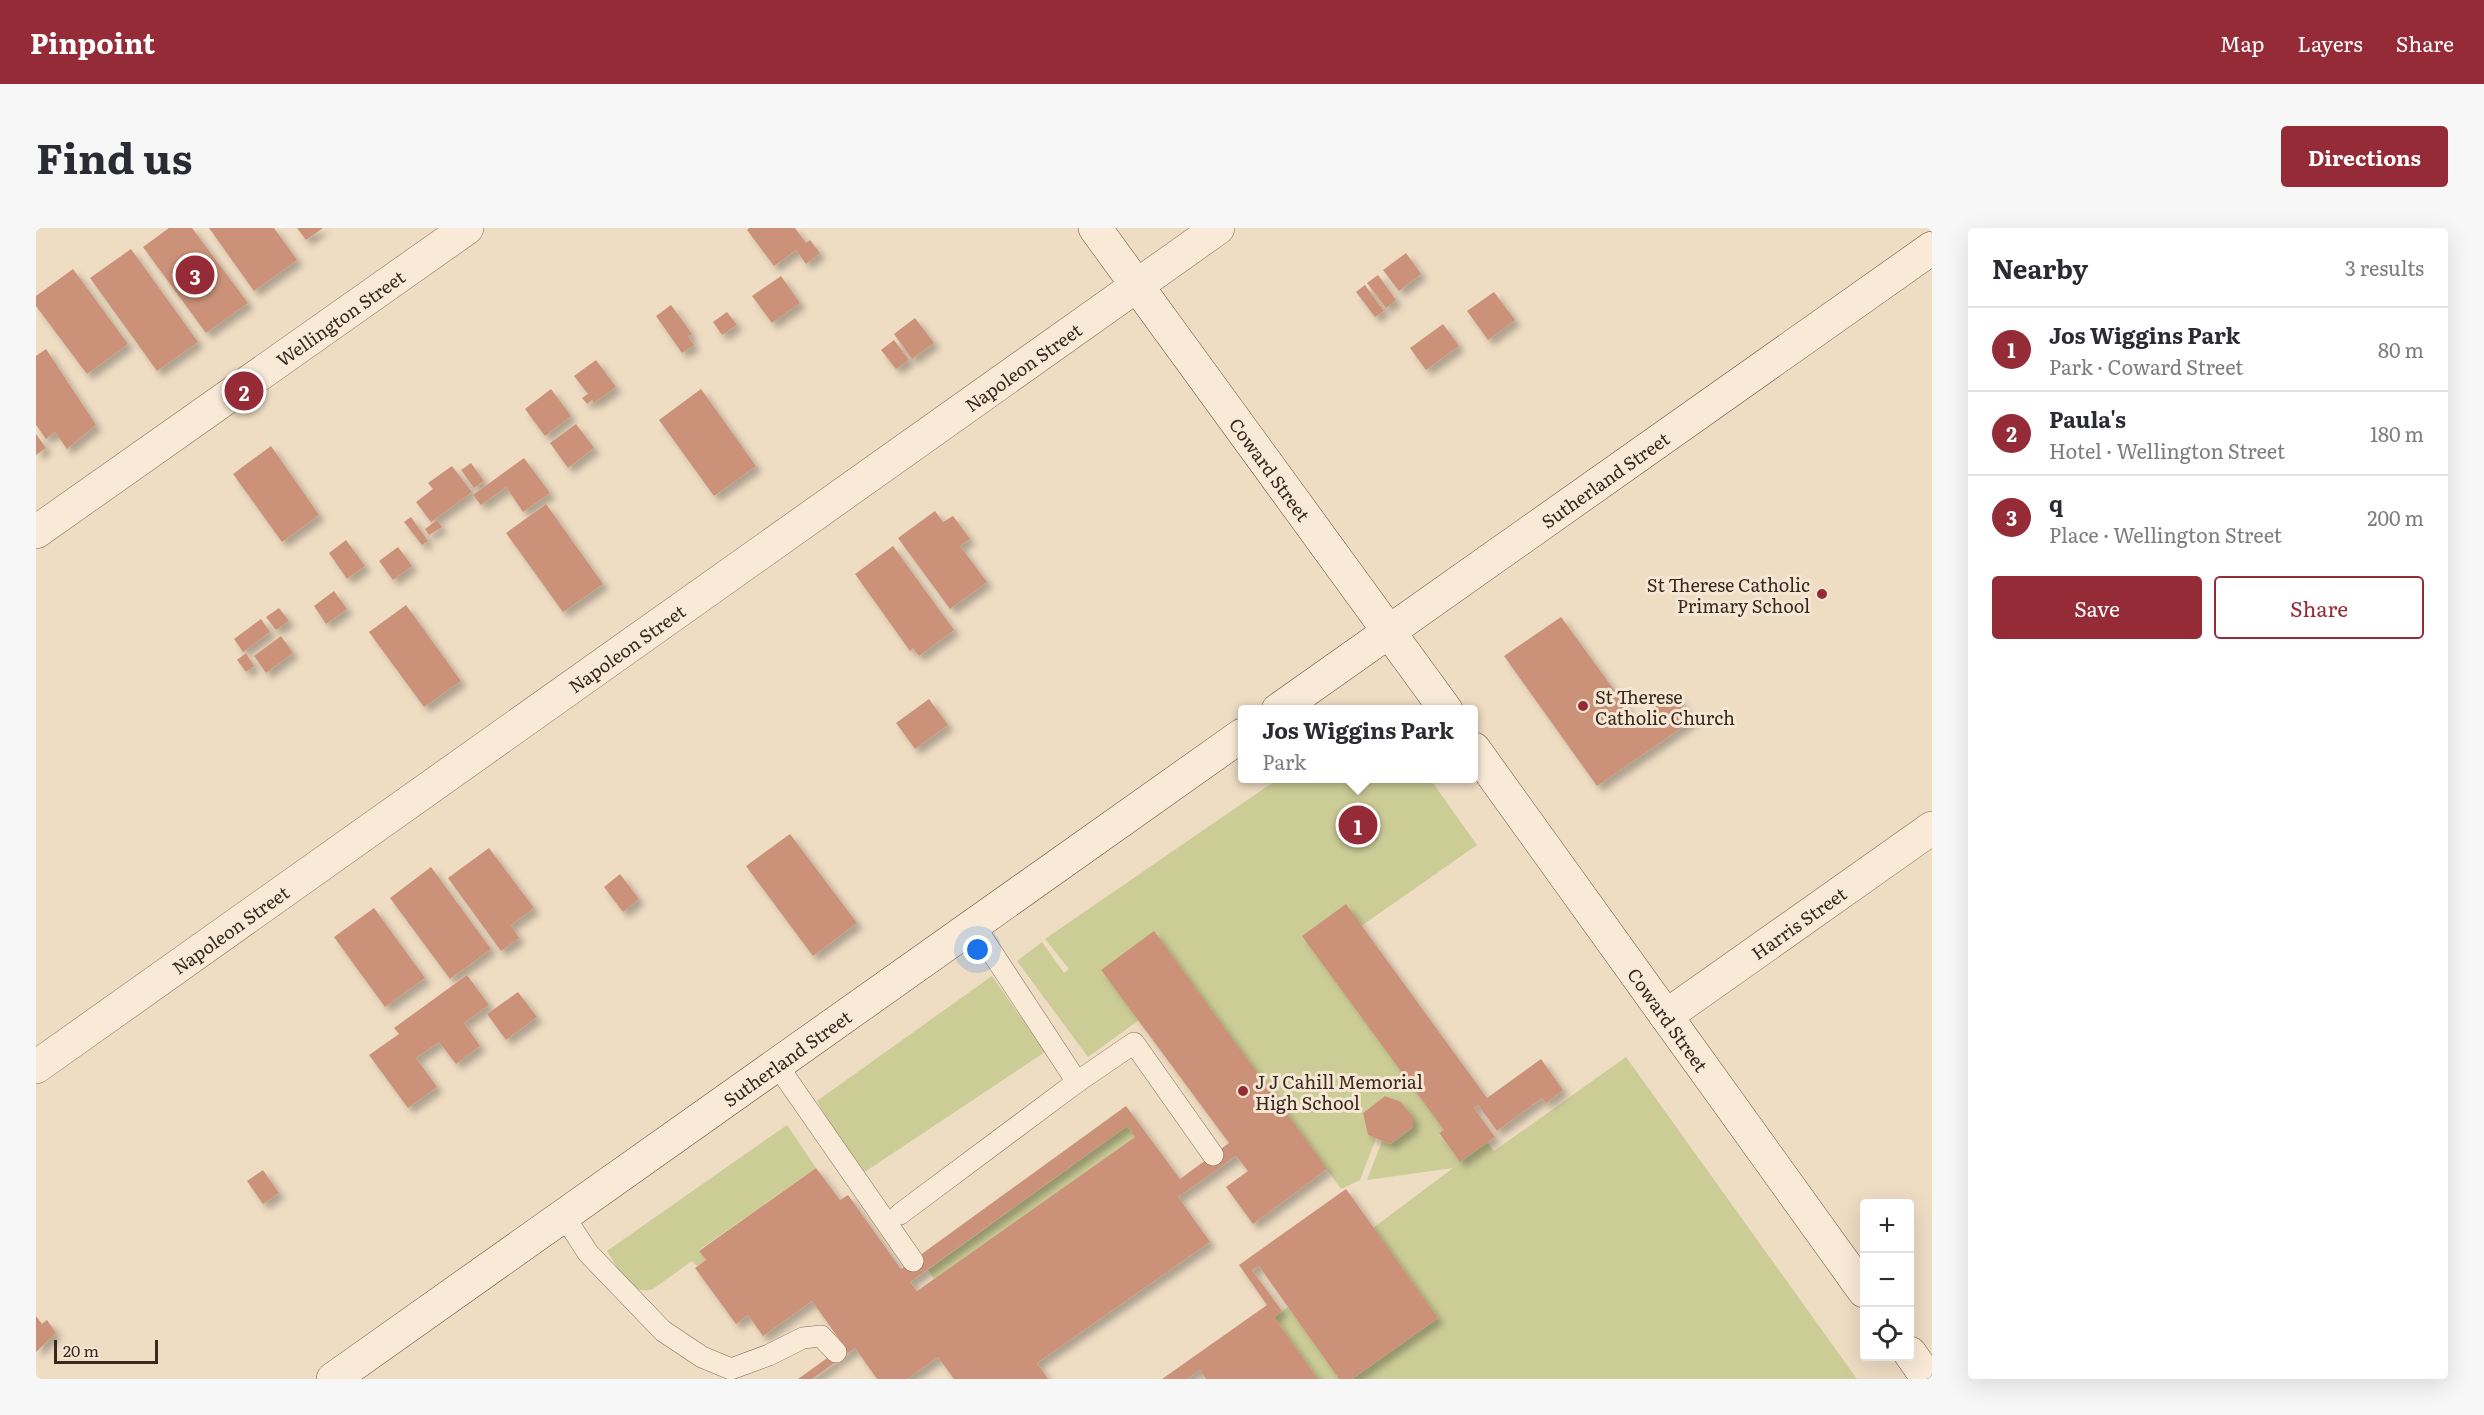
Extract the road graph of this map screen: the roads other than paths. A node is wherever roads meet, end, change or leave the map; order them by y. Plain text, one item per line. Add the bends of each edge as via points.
1 (467, 228) edge
2 (1095, 228) edge
3 (1218, 228) edge
4 (1932, 248) edge
5 (1136, 286) junction
6 (36, 532) edge
7 (1389, 630) junction
8 (1285, 705) edge
9 (1442, 705) edge
10 (1238, 738) edge
11 (1478, 756) edge
12 (1932, 828) edge
13 (974, 925) junction
14 (1665, 1016) junction
15 (777, 1065) junction
16 (36, 1068) edge
17 (1077, 1082) junction
18 (1213, 1155) dead end
19 (900, 1214) dead end
20 (564, 1216) junction
21 (913, 1261) dead end
22 (1860, 1285) edge
23 (836, 1352) dead end
24 (1914, 1359) edge
25 (333, 1379) edge
26 (1928, 1379) edge

1 - 6 street, Wellington Street
2 - 5 street, Coward Street
3 - 5 street, Napoleon Street
4 - 7 street, Sutherland Street
5 - 7 street, Coward Street
5 - 16 street, Napoleon Street
7 - 8 street, Sutherland Street
7 - 9 street, Coward Street
10 - 13 street, Sutherland Street
11 - 14 street, Coward Street
12 - 14 street, Harris Street
13 - 15 street, Sutherland Street
13 - 17 lane
14 - 22 street, Coward Street
15 - 20 street, Sutherland Street
15 - 21 lane
17 - 18 lane via 1134,1043
17 - 19 lane
20 - 23 lane via 588,1253 663,1331 702,1357 730,1369 803,1338 821,1336
20 - 25 street, Sutherland Street
24 - 26 street

